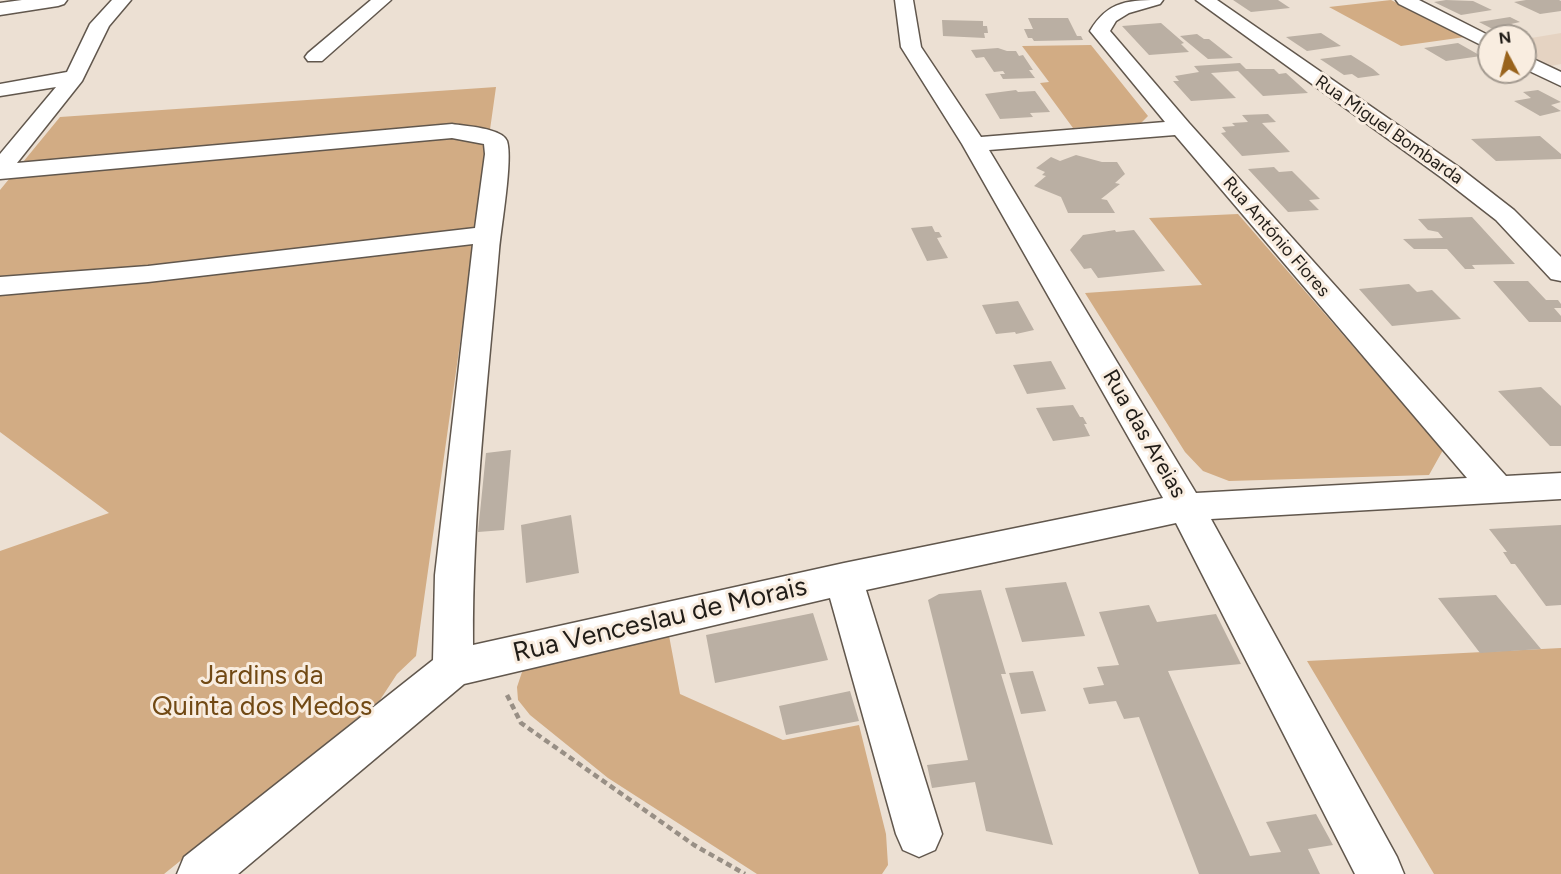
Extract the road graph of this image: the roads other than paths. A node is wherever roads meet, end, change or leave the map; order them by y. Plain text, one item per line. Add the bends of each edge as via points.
1 (58, 0) edge
2 (122, 0) edge
3 (382, 0) edge
4 (904, 0) edge
5 (1154, 0) edge
6 (1205, 0) edge
7 (1405, 0) edge
8 (0, 9) edge
9 (1477, 37) edge
10 (315, 57) dead end
11 (1537, 67) edge
12 (75, 77) junction
13 (1561, 80) edge
14 (0, 90) edge
15 (1181, 128) junction
16 (974, 144) junction
17 (10, 145) edge
18 (0, 170) edge
19 (487, 234) junction
20 (1561, 273) edge
21 (0, 286) edge
22 (1561, 486) edge
23 (1498, 490) junction
24 (1186, 507) junction
25 (844, 579) junction
26 (471, 664) junction
27 (919, 834) dead end
28 (201, 874) edge
29 (1380, 874) edge

1 - 8 street
2 - 12 street via 100,24
3 - 10 street
4 - 16 street, Rua das Areias via 911,46
5 - 15 street, Rua António Flores via 1116,11 1105,19 1100,31
6 - 20 street, Rua Miguel Bombarda via 1451,173 1505,215
7 - 9 street
11 - 13 street
12 - 14 street
12 - 17 street
15 - 16 street
15 - 23 street, Rua António Flores
16 - 24 street, Rua das Areias
17 - 18 street
18 - 19 street via 452,131 495,140 497,154
19 - 21 street via 148,274
19 - 26 street via 454,575
22 - 23 street
23 - 24 street
24 - 25 street, Rua Venceslau de Morais
24 - 29 street, Rua das Areias
25 - 26 street, Rua Venceslau de Morais
25 - 27 street
26 - 28 street, Rua Venceslau de Morais

